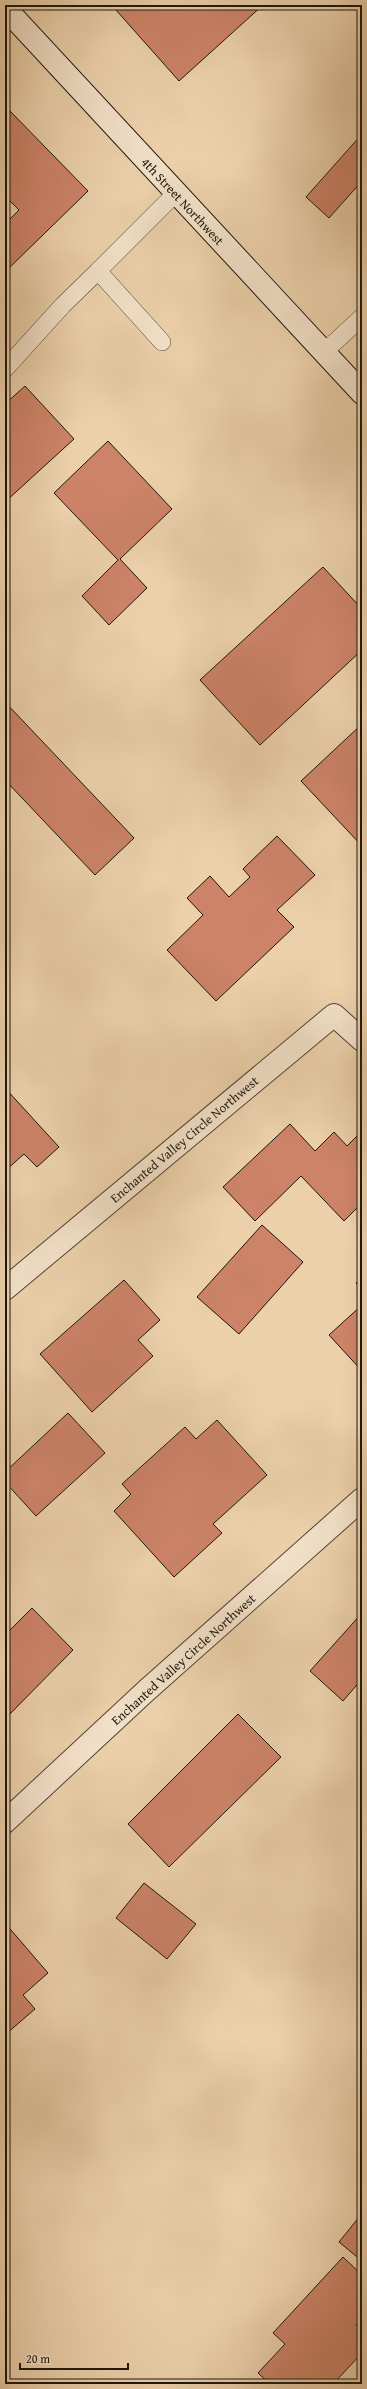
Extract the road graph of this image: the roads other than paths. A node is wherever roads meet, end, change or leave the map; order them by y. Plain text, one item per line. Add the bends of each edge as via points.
1 (5, 8) edge
2 (176, 193) junction
3 (98, 271) junction
4 (362, 317) edge
5 (162, 342) dead end
6 (324, 352) junction
7 (5, 369) edge
8 (362, 393) edge
9 (362, 1040) edge
10 (5, 1289) edge
11 (362, 1499) edge
12 (5, 1822) edge

1 - 2 street, 4th Street Northwest
2 - 3 lane
2 - 6 street, 4th Street Northwest
3 - 5 lane
3 - 7 lane via 62,305
4 - 6 lane
6 - 8 street, 4th Street Northwest
9 - 10 street, Enchanted Valley Circle Northwest via 334,1014
11 - 12 street, Enchanted Valley Circle Northwest via 147,1690

